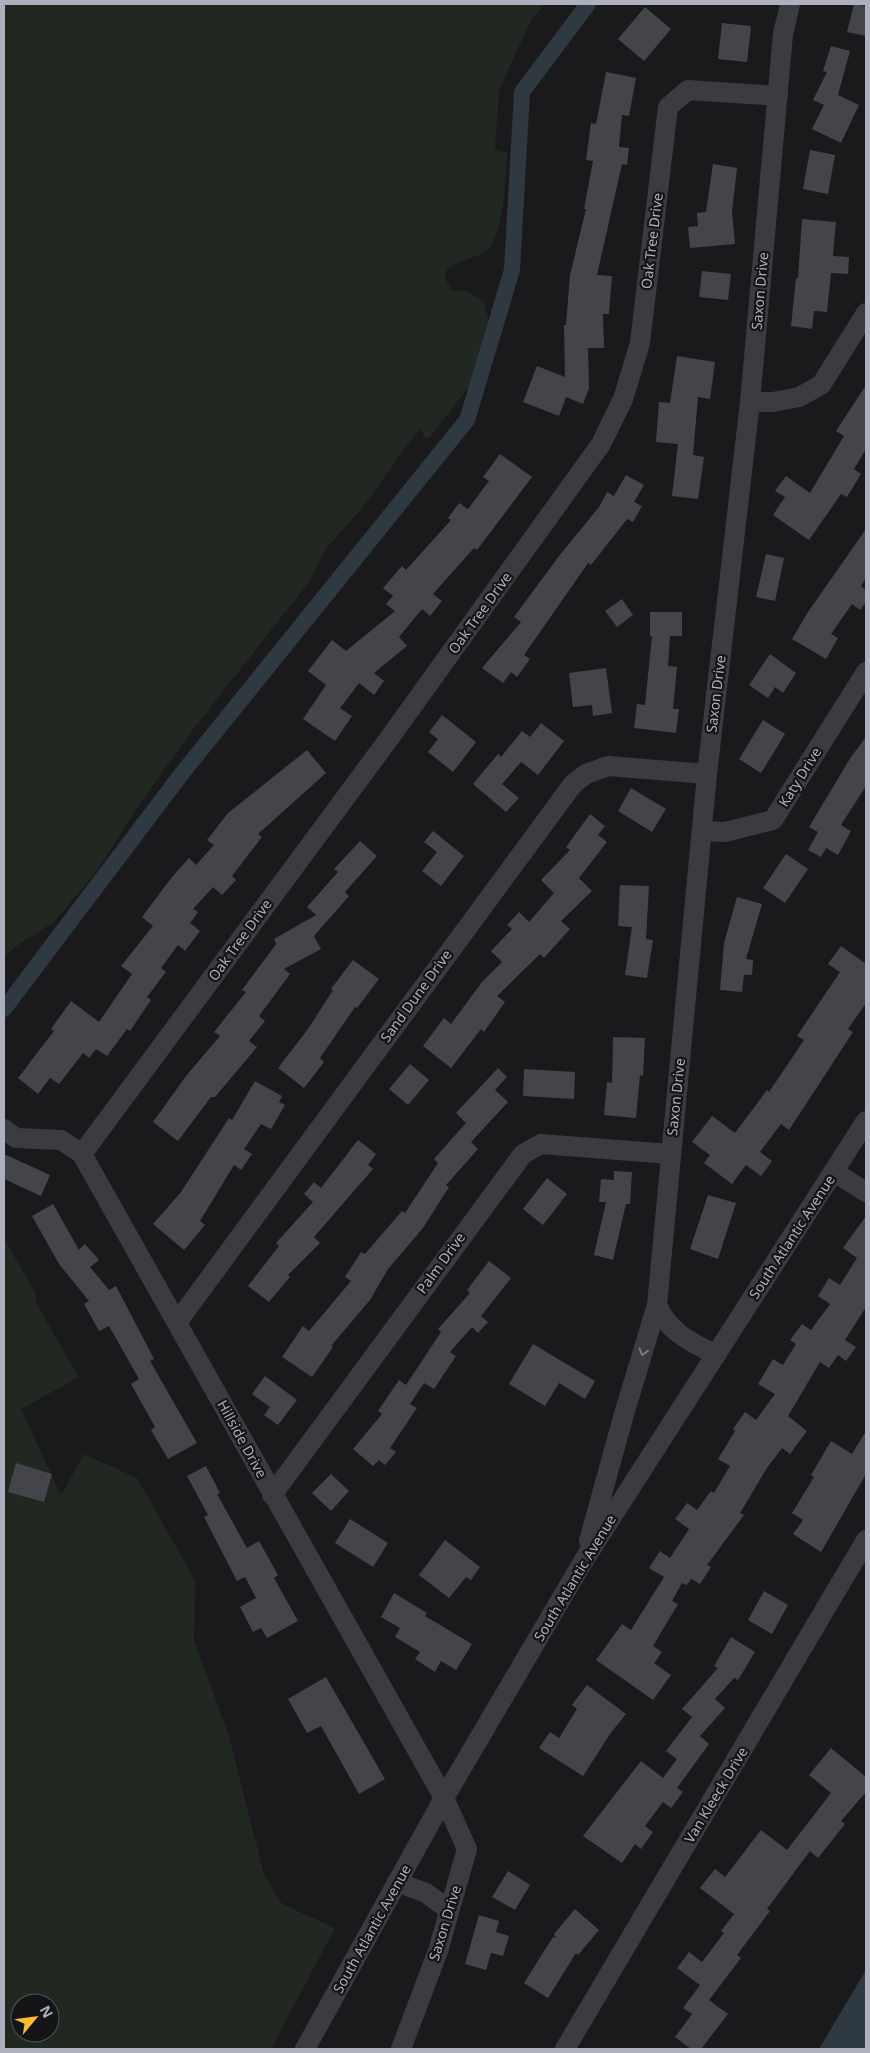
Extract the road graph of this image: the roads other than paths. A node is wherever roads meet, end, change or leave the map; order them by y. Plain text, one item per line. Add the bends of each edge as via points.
1 (790, 4) edge
2 (778, 96) junction
3 (866, 313) edge
4 (750, 402) junction
5 (866, 672) edge
6 (707, 774) junction
7 (702, 831) junction
8 (866, 1120) edge
9 (4, 1129) edge
10 (82, 1154) junction
11 (670, 1154) junction
12 (834, 1172) junction
13 (866, 1192) edge
14 (657, 1305) junction
15 (178, 1321) junction
16 (716, 1355) junction
17 (272, 1495) junction
18 (866, 1540) edge
19 (584, 1560) junction
20 (444, 1798) junction
21 (398, 1882) junction
22 (449, 1910) junction
23 (305, 2049) edge
24 (401, 2049) edge
25 (565, 2049) edge

1 - 2 street, Saxon Drive via 783,34
2 - 4 street, Saxon Drive
2 - 10 street, Oak Tree Drive via 688,90 668,107 640,343 623,399 601,444
3 - 4 street via 821,385 799,397
4 - 6 street, Saxon Drive
5 - 7 street, Katy Drive via 773,820 725,832
6 - 7 street, Saxon Drive
6 - 15 street, Sand Dune Drive via 608,766 586,774 572,784
7 - 11 street, Saxon Drive
8 - 12 street, South Atlantic Avenue
9 - 10 street, Hillside Drive via 16,1138 61,1140
10 - 15 street, Hillside Drive
11 - 14 street, Saxon Drive
11 - 17 street, Palm Drive via 541,1144 523,1154
12 - 13 street
12 - 16 street, South Atlantic Avenue
14 - 16 street via 663,1320 678,1334
14 -> 19 street, Saxon Drive
15 - 17 street, Hillside Drive
16 - 19 street, South Atlantic Avenue
17 - 20 street, Hillside Drive
18 - 25 street, Van Kleeck Drive
19 - 20 street, South Atlantic Avenue
20 - 21 street, South Atlantic Avenue
20 - 22 street, Saxon Drive via 467,1848
21 - 22 street via 426,1893
21 - 23 street, South Atlantic Avenue
22 - 24 street, Saxon Drive via 438,1951

